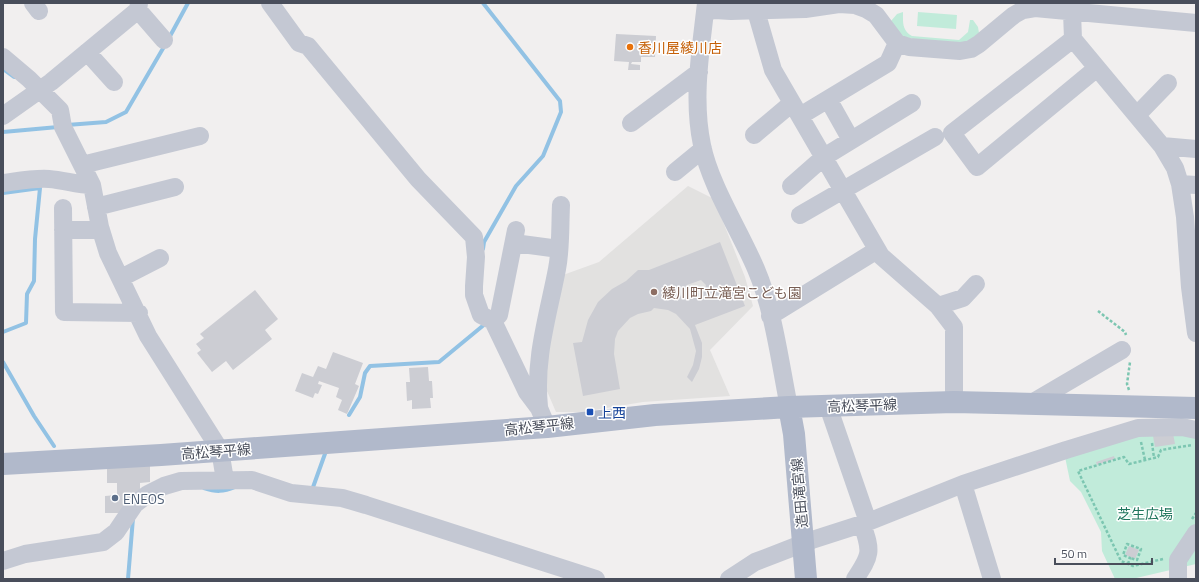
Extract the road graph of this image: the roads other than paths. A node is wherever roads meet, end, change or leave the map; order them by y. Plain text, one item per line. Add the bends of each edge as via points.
1 (270, 3) edge
2 (138, 6) edge
3 (705, 8) edge
4 (756, 11) junction
5 (1072, 12) junction
6 (1196, 23) edge
7 (1073, 39) junction
8 (164, 40) dead end
9 (897, 43) junction
10 (87, 52) junction
11 (3, 57) edge
12 (1097, 68) junction
13 (699, 72) junction
14 (114, 82) dead end
15 (1168, 83) dead end
16 (38, 92) junction
17 (828, 99) junction
18 (912, 103) dead end
19 (796, 110) junction
20 (1137, 115) junction
21 (3, 116) edge
22 (631, 123) dead end
23 (754, 135) dead end
24 (200, 136) dead end
25 (935, 137) dead end
26 (851, 140) junction
27 (1162, 146) junction
28 (703, 149) junction
29 (1196, 149) edge
30 (824, 157) junction
31 (82, 165) junction
32 (675, 172) dead end
33 (3, 183) edge
34 (1188, 184) edge
35 (92, 185) junction
36 (791, 186) dead end
37 (175, 187) dead end
38 (842, 189) junction
39 (561, 205) dead end
40 (96, 207) junction
41 (63, 208) dead end
42 (800, 215) dead end
43 (63, 230) junction
44 (101, 230) junction
45 (559, 249) junction
46 (878, 250) junction
47 (160, 258) dead end
48 (121, 278) junction
49 (976, 284) dead end
50 (1193, 286) edge
51 (938, 306) junction
52 (138, 313) junction
53 (770, 316) junction
54 (493, 321) junction
55 (1196, 332) edge
56 (1122, 350) dead end
57 (954, 402) junction
58 (1030, 404) junction
59 (828, 406) junction
60 (1134, 406) junction
61 (789, 407) junction
62 (1196, 408) edge
63 (543, 417) junction
64 (1138, 428) junction
65 (1196, 430) edge
66 (220, 450) junction
67 (3, 464) edge
68 (225, 480) junction
69 (963, 484) junction
70 (865, 523) junction
71 (1192, 529) edge
72 (803, 544) junction
73 (3, 560) edge
74 (596, 579) edge
75 (729, 579) edge
76 (806, 579) edge
77 (855, 579) edge
78 (992, 579) edge
79 (1178, 579) edge

1 - 54 street via 299,43 308,46 418,179 474,237 474,295 481,315
2 - 8 street
2 - 10 street
3 - 4 street
3 - 13 street
4 - 9 street via 855,5 876,16
4 - 19 street via 773,70
5 - 6 street
5 - 7 street
5 - 9 street via 1036,8 1023,10 979,44 960,51 909,47
7 - 12 street
7 - 12 street via 952,133 977,167
9 - 17 street via 888,63
10 - 14 street
10 - 16 street
11 - 16 street
12 - 20 street
13 - 22 street
13 - 28 street via 699,122
15 - 20 street
16 - 21 street
16 - 31 street via 60,110 62,126
17 - 19 street
17 - 26 street
18 - 26 street
19 - 23 street
19 - 30 street
20 - 27 street
24 - 31 street
25 - 38 street
26 - 30 street
27 - 29 street
27 - 34 street
28 - 32 street
28 - 53 street via 711,173 757,270
30 - 36 street
30 - 38 street
31 - 35 street
33 - 35 street via 49,179
34 - 50 street via 1185,217
35 - 40 street
37 - 40 street
38 - 42 street
38 - 46 street
39 - 45 street
40 - 44 street
41 - 43 street
43 - 44 street
43 - 52 street via 64,312
44 - 48 street
45 - 54 street via 515,236 499,315
45 - 63 street via 558,267 540,346 537,386
46 - 51 street via 881,256
46 - 53 street
47 - 48 street
48 - 52 street
49 - 51 street via 963,298
50 - 55 street
51 - 57 street via 954,327
52 - 66 street via 152,342
53 - 61 street
54 - 63 street via 527,392
56 - 58 street
57 - 58 main road, 高松琴平線
57 - 59 main road, 高松琴平線
58 - 60 main road, 高松琴平線
59 - 61 main road, 高松琴平線
59 - 70 street
60 - 62 main road, 高松琴平線
60 - 64 street
61 - 63 main road, 高松琴平線 via 655,415
61 - 72 main road, 造田滝宮線 via 794,434
63 - 66 main road, 高松琴平線
64 - 65 street via 1182,427
64 - 69 street
66 - 67 main road, 高松琴平線
66 - 68 street
68 - 73 street via 181,481 159,488 135,504 116,532 103,542 25,554
68 - 74 street via 252,480 291,493 342,498
69 - 70 street
69 - 78 street
70 - 72 street
70 - 77 street via 869,545 867,560
71 - 79 street via 1178,560
72 - 75 street via 755,562
72 - 76 main road, 造田滝宮線

